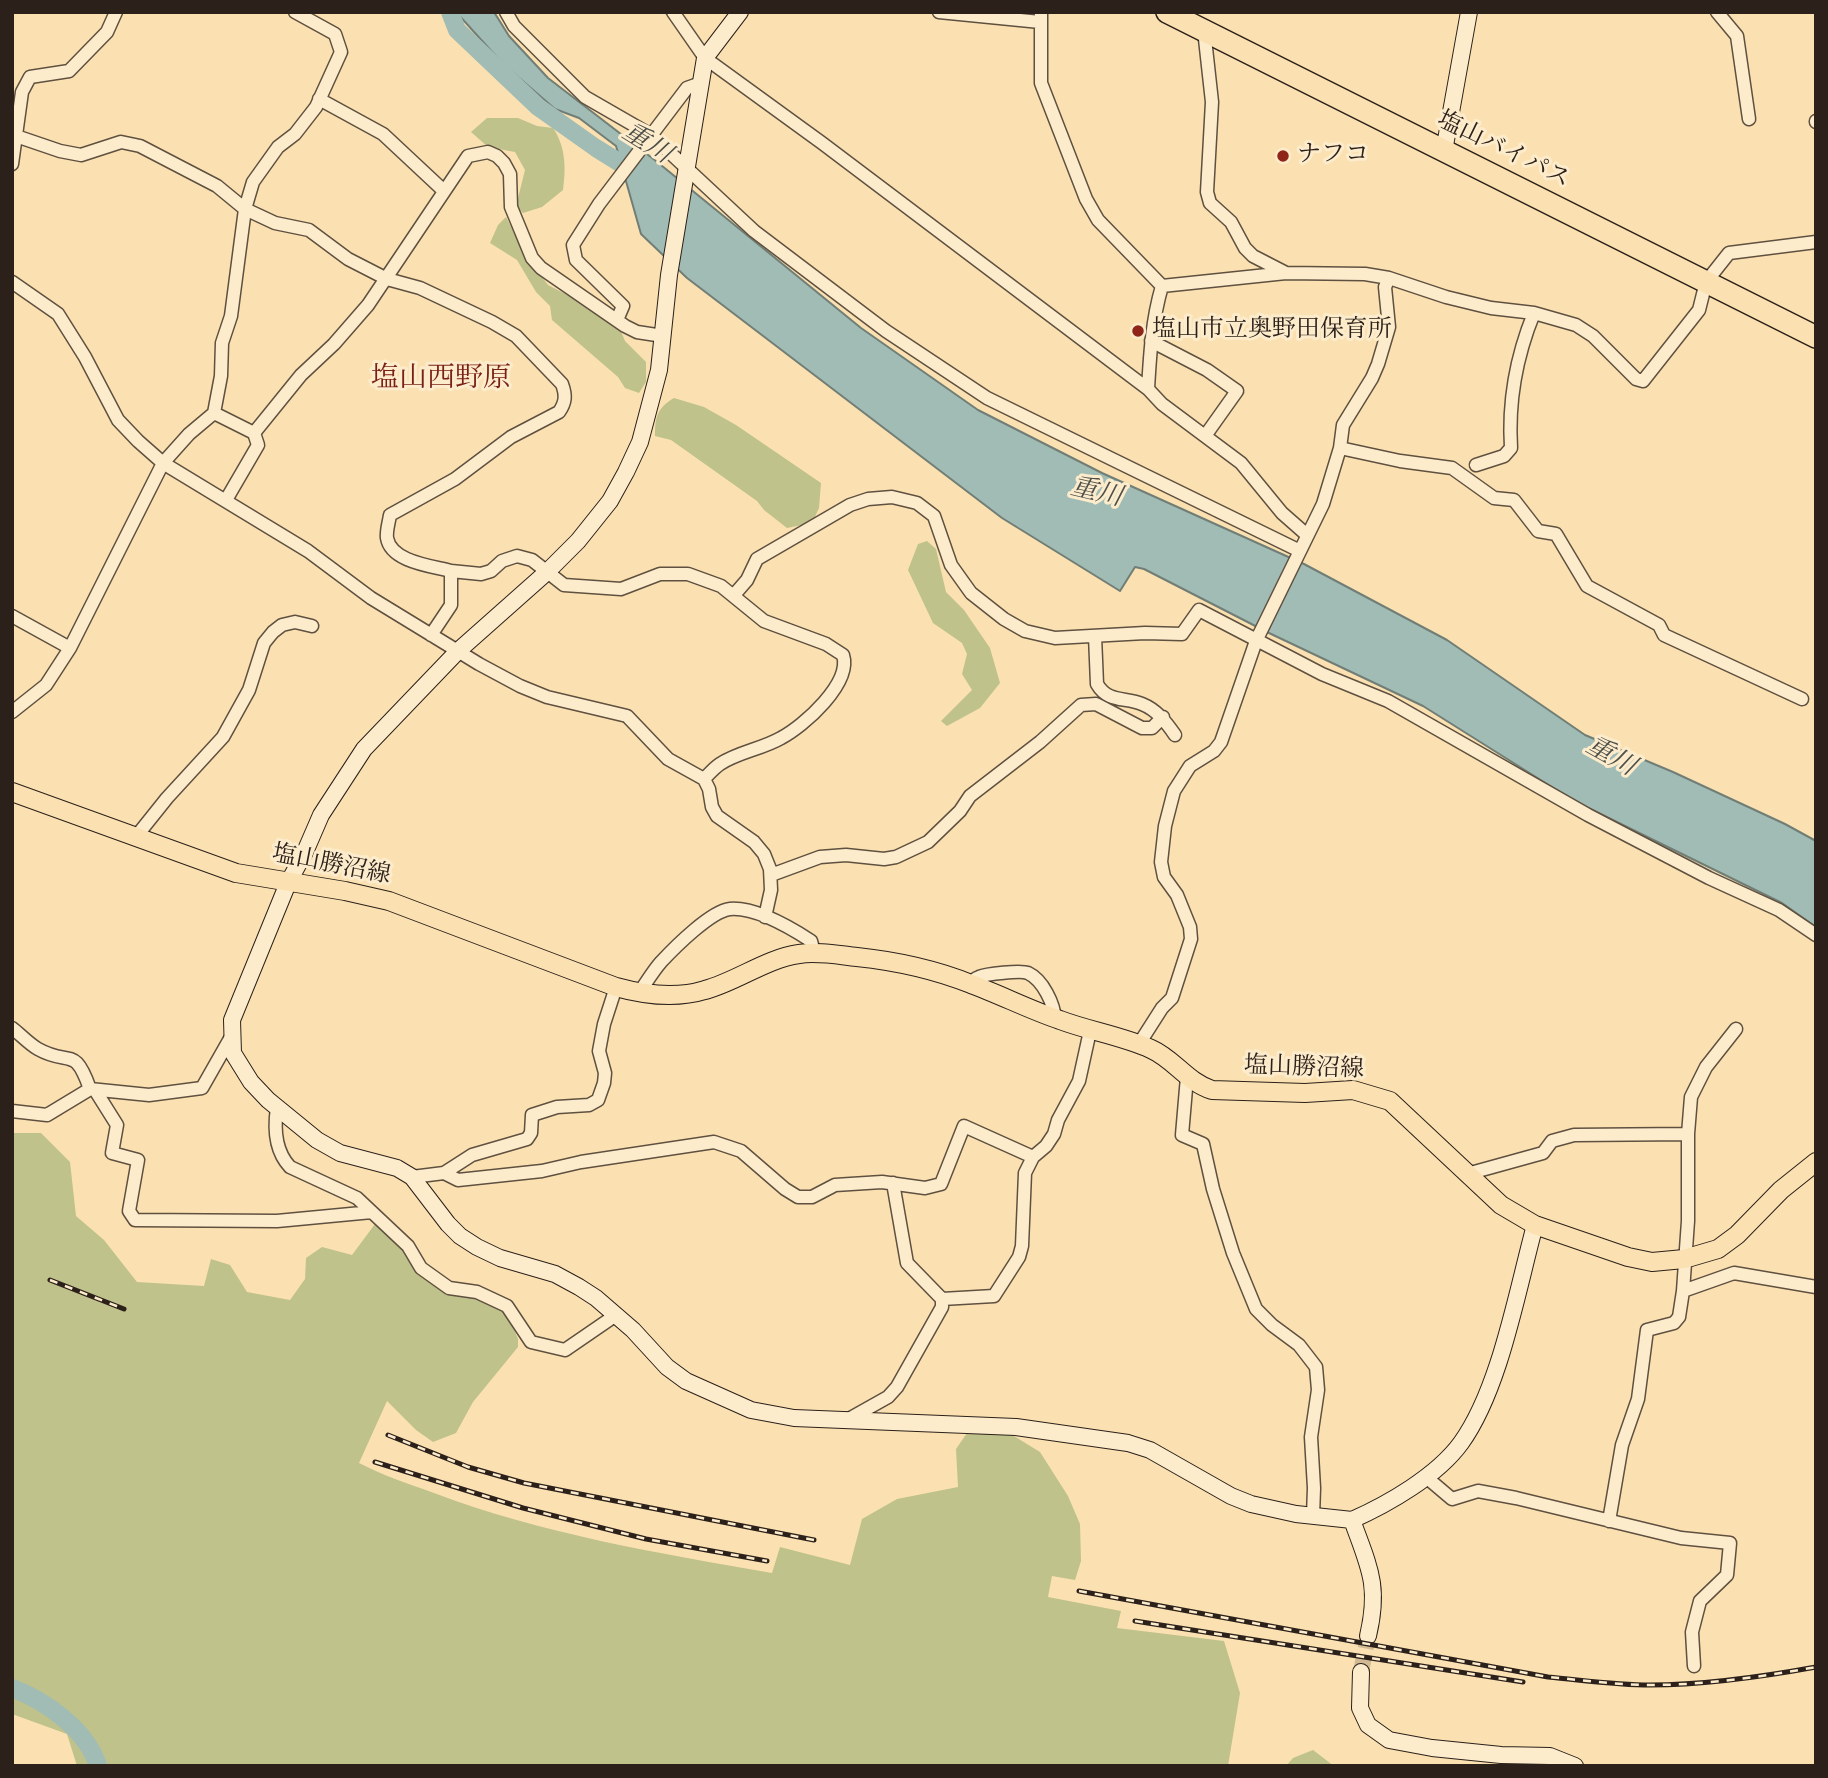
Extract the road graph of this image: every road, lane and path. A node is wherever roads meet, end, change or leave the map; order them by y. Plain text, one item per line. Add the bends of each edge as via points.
1 (116, 12) edge
2 (295, 12) edge
3 (506, 12) edge
4 (673, 12) edge
5 (740, 12) edge
6 (939, 12) edge
7 (1167, 12) edge
8 (1469, 12) edge
9 (1717, 12) edge
10 (1040, 17) edge
11 (1204, 30) junction
12 (705, 58) junction
13 (701, 83) junction
14 (319, 99) junction
15 (1749, 119) dead end
16 (16, 136) junction
17 (650, 136) junction
18 (1444, 150) junction
19 (12, 164) edge
20 (687, 169) junction
21 (444, 191) junction
22 (245, 209) junction
23 (1816, 242) edge
24 (1286, 274) junction
25 (1389, 278) junction
26 (387, 279) junction
27 (12, 282) edge
28 (1706, 282) junction
29 (1162, 286) junction
30 (1534, 313) junction
31 (617, 320) junction
32 (663, 336) junction
33 (1816, 337) edge
34 (1151, 341) junction
35 (1148, 389) junction
36 (214, 413) junction
37 (254, 433) junction
38 (1205, 436) junction
39 (1340, 448) junction
40 (163, 463) junction
41 (1476, 465) dead end
42 (226, 500) junction
43 (1307, 535) junction
44 (1300, 551) junction
45 (451, 571) junction
46 (547, 572) junction
47 (734, 595) junction
48 (12, 616) edge
49 (312, 625) dead end
50 (431, 635) junction
51 (1095, 636) junction
52 (1256, 640) junction
53 (70, 648) junction
54 (458, 651) junction
55 (1802, 699) dead end
56 (12, 712) edge
57 (1163, 717) junction
58 (1175, 735) dead end
59 (704, 779) junction
60 (12, 792) edge
61 (135, 838) junction
62 (771, 875) junction
63 (288, 883) junction
64 (765, 917) junction
65 (1816, 935) edge
66 (814, 952) junction
67 (970, 983) junction
68 (616, 987) junction
69 (639, 993) junction
70 (1055, 1019) junction
71 (12, 1028) edge
72 (1736, 1028) dead end
73 (1090, 1031) junction
74 (231, 1037) junction
75 (1139, 1044) junction
76 (1187, 1077) junction
77 (93, 1089) junction
78 (278, 1108) junction
79 (12, 1111) edge
80 (1688, 1134) junction
81 (1033, 1157) junction
82 (1816, 1163) edge
83 (444, 1173) junction
84 (1467, 1174) junction
85 (412, 1177) junction
86 (893, 1183) junction
87 (372, 1212) junction
88 (1535, 1225) junction
89 (1684, 1259) junction
90 (1816, 1287) edge
91 (1683, 1291) junction
92 (943, 1299) junction
93 (616, 1315) junction
94 (846, 1420) junction
95 (1426, 1477) junction
96 (1312, 1516) junction
97 (1352, 1520) junction
98 (1609, 1521) junction
99 (1368, 1636) tunnel mouth
100 (1694, 1666) dead end
101 (1361, 1672) tunnel mouth
102 (1575, 1766) edge

1 - 16 street via 107,32 69,71 30,77 22,92
2 - 14 street via 335,34 341,52
3 - 17 street via 514,26 585,97
4 - 12 street
5 - 12 street
6 - 10 street
7 - 11 highway, 塩山バイパス
8 - 18 street
9 - 15 street via 1737,36
10 - 29 street via 1041,83 1086,199 1098,220
11 - 18 highway, 塩山バイパス
11 - 24 street via 1212,103 1206,192 1245,248
12 - 13 street
12 - 35 street
13 - 17 street via 687,88
13 - 20 street
14 - 21 street via 383,134
14 - 22 street via 253,182
16 - 19 street
16 - 22 street via 81,155 121,142 140,146 217,186
17 - 20 street
17 - 31 street via 573,245 576,260 623,306
18 - 28 highway, 塩山バイパス
20 - 32 street
20 - 44 street via 754,231 886,331 986,398
21 - 26 street
21 - 31 street via 468,156 488,152 497,156 510,174 511,206 532,258
22 - 26 street via 275,223 309,230 348,259
22 - 36 street
23 - 28 street via 1730,253
24 - 25 street
24 - 29 street
25 - 30 street via 1491,308
25 - 39 street via 1385,339 1372,378 1343,425
26 - 37 street
26 - 45 street via 419,288 516,336 565,392 559,412 510,437 455,479 390,515 387,537 391,549 412,561
27 - 40 street via 58,314 118,420
28 - 30 street via 1699,310 1643,381 1636,380 1576,325
28 - 33 highway, 塩山バイパス
29 - 34 street
30 - 41 street via 1520,347 1509,419 1511,448 1504,456
31 - 32 street via 637,332
32 - 46 street via 640,442 626,472 610,501
34 - 35 street
34 - 38 street via 1237,391
35 - 38 street
36 - 37 street
36 - 40 street
37 - 42 street via 258,445
38 - 43 street via 1241,463 1282,513
39 - 43 street via 1323,504
39 - 55 street via 1452,468 1494,498 1514,499 1538,531 1556,534 1587,586 1659,625 1664,635
40 - 42 street
40 - 53 street
42 - 50 street
43 - 44 street
44 - 52 street
45 - 46 street via 481,574 517,556 532,560
45 - 50 street via 451,605
46 - 47 street via 564,585 621,589 660,574 688,573
46 - 54 street
47 - 51 street via 757,559 850,505 892,498 917,503 934,516 951,565 971,593 1004,619 1025,631 1055,638
47 - 59 street via 764,621 838,650 846,664 819,708 782,738 718,764
48 - 53 street
49 - 61 street via 295,622 273,632 264,643 249,691 223,737
50 - 54 street
51 - 52 street via 1182,634 1199,610
51 - 57 street via 1101,691 1108,697 1143,704
52 - 65 street via 1388,701 1609,826 1779,910
52 - 75 street via 1221,742 1190,766 1174,791 1161,862 1191,939 1172,998
53 - 56 street via 46,685
54 - 59 street via 520,686 627,716 668,759
54 - 63 street via 364,749 321,815
57 - 58 street
57 - 62 street via 1152,728 1142,729 1096,704 1080,705 970,796 928,842 884,859 820,856
59 - 62 street via 717,816 754,842
60 - 61 main road, 塩山勝沼線
61 - 63 main road, 塩山勝沼線 via 236,873
62 - 64 street
63 - 68 main road, 塩山勝沼線 via 389,901
63 - 74 street via 238,1003
64 - 66 street via 811,941
64 - 69 street via 729,909 714,915 661,963
66 - 67 main road, 塩山勝沼線 via 861,957
66 - 69 main road, 塩山勝沼線 via 775,960 707,990
67 - 70 main road, 塩山勝沼線
67 - 70 street via 979,976 1028,973 1054,1006
68 - 69 main road, 塩山勝沼線
68 - 83 street via 599,1051 605,1073 598,1100 532,1115 527,1139 472,1156
70 - 73 main road, 塩山勝沼線
71 - 77 street via 38,1050 75,1060
72 - 80 street via 1706,1067 1691,1097
73 - 75 main road, 塩山勝沼線
73 - 81 street via 1079,1081 1054,1134
74 - 77 street via 202,1088 149,1095
74 - 78 street via 241,1068
75 - 76 main road, 塩山勝沼線 via 1162,1055
76 - 84 main road, 塩山勝沼線 via 1212,1090 1353,1090 1390,1101
76 - 96 street via 1182,1135 1203,1144 1242,1279 1256,1310 1300,1345 1316,1367
77 - 79 street via 47,1115
77 - 87 street via 117,1125 112,1153 138,1160 129,1211 135,1220 278,1221
78 - 85 street via 340,1153 397,1168
78 - 87 street via 275,1126 284,1161 357,1198
80 - 84 street via 1574,1135 1552,1142 1543,1153
80 - 89 street
81 - 86 street via 964,1126 942,1184 925,1188
81 - 92 street via 1025,1173 1022,1246 998,1293
82 - 89 main road, 塩山勝沼線 via 1718,1249
83 - 85 street
83 - 86 street via 458,1180 542,1171 714,1142 741,1150 798,1197 812,1197 835,1185
84 - 88 main road, 塩山勝沼線 via 1501,1205
85 - 93 street via 448,1224 469,1241 500,1258 555,1275
86 - 92 street via 907,1264
87 - 93 street via 408,1246 421,1268 449,1288 477,1292 507,1306 531,1342 565,1350
88 - 89 main road, 塩山勝沼線 via 1628,1257 1652,1262
88 - 95 street via 1482,1406 1460,1445
89 - 91 street
90 - 91 street via 1734,1273
91 - 98 street via 1674,1323 1647,1330 1638,1399 1622,1445
92 - 94 street via 897,1387 888,1397
93 - 94 street via 667,1367 716,1395 751,1410
94 - 96 street via 1016,1427 1128,1443 1150,1450 1251,1504
95 - 97 street via 1387,1505
95 - 98 street via 1452,1499 1478,1491
96 - 97 street
97 - 99 street via 1374,1591
98 - 100 street via 1681,1538 1730,1543 1727,1575 1700,1601 1692,1632
101 - 102 street via 1360,1709 1368,1725 1390,1740 1502,1755 1550,1756

